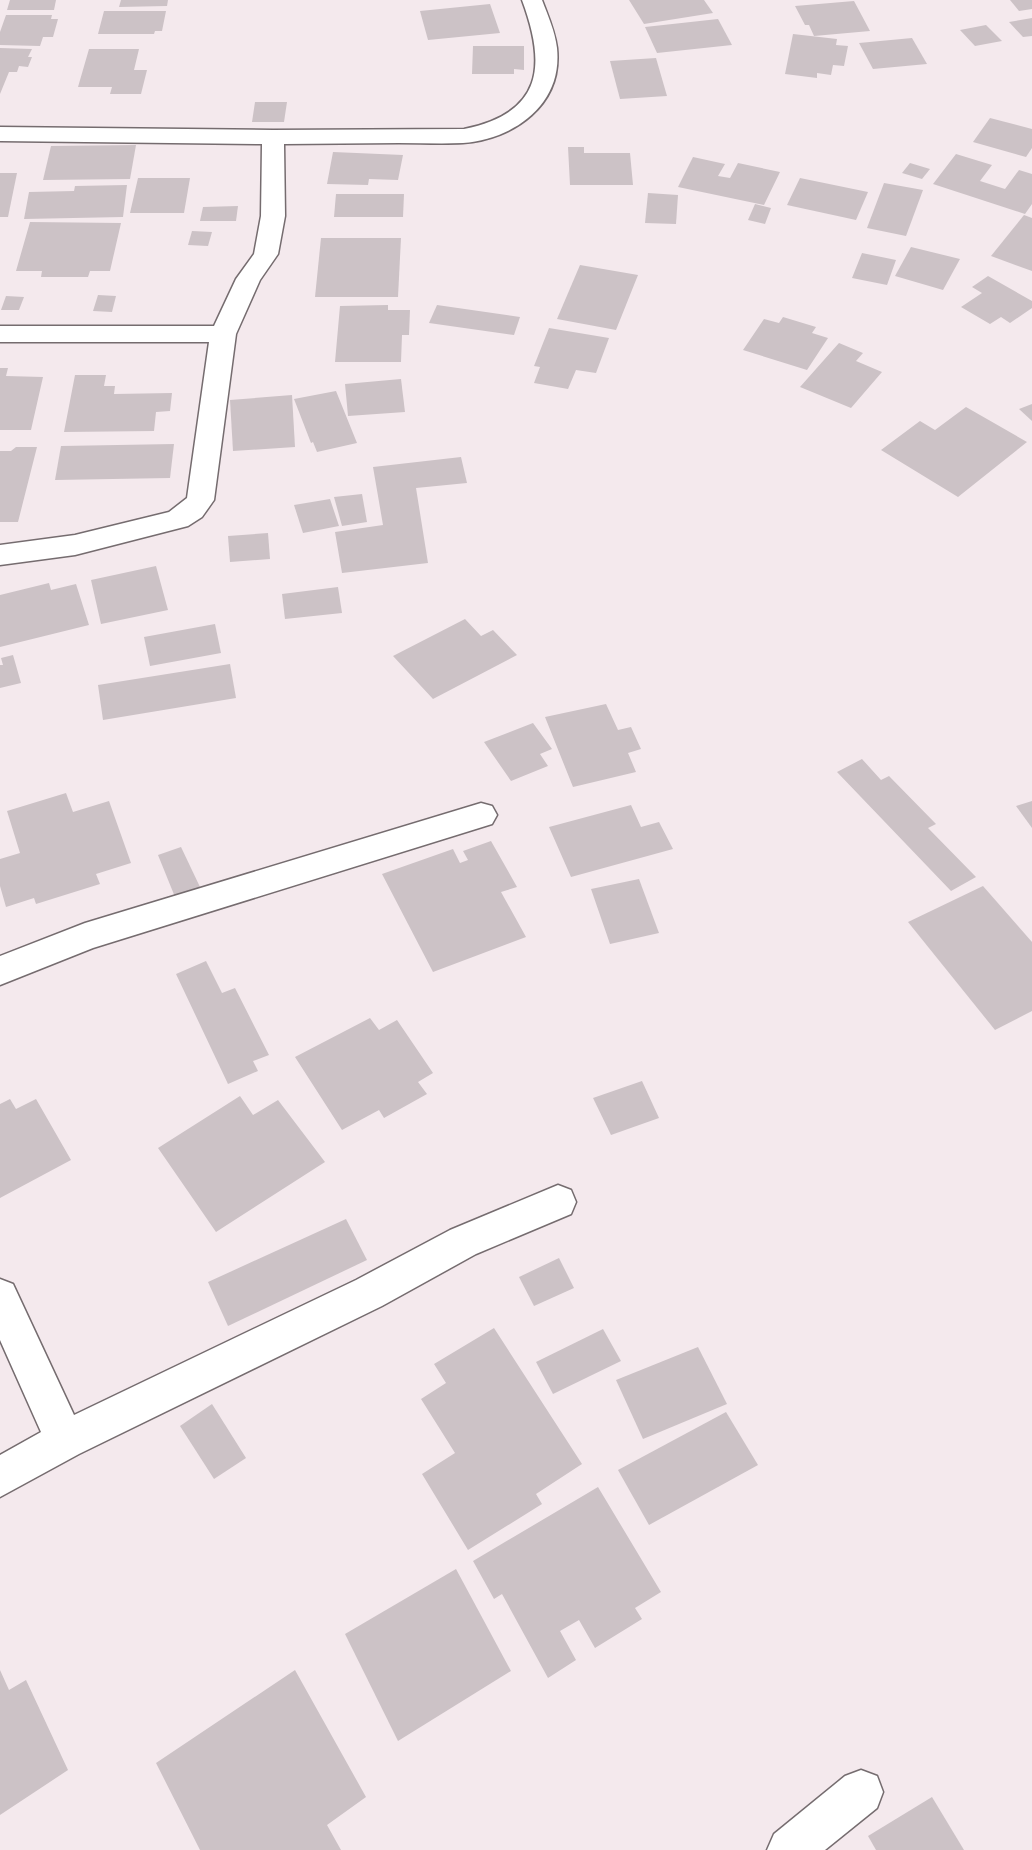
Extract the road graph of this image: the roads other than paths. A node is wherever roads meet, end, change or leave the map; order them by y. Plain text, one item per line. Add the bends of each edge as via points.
1 (532, 0) edge
2 (0, 134) edge
3 (273, 137) junction
4 (0, 334) edge
5 (223, 334) junction
6 (0, 555) edge
7 (481, 815) dead end
8 (0, 971) edge
9 (558, 1202) dead end
10 (0, 1296) edge
11 (65, 1440) junction
12 (0, 1477) edge
13 (861, 1792) dead end
14 (790, 1850) edge

1 - 3 street via 547,46 546,80 520,116 498,129 465,136
2 - 3 street
3 - 5 street via 273,216 266,254 248,279
4 - 5 street
5 - 6 street via 200,500 192,510 178,519 75,545
7 - 8 street via 85,937
9 - 11 street via 464,1242 369,1293
10 - 11 street
11 - 12 street
13 - 14 street

